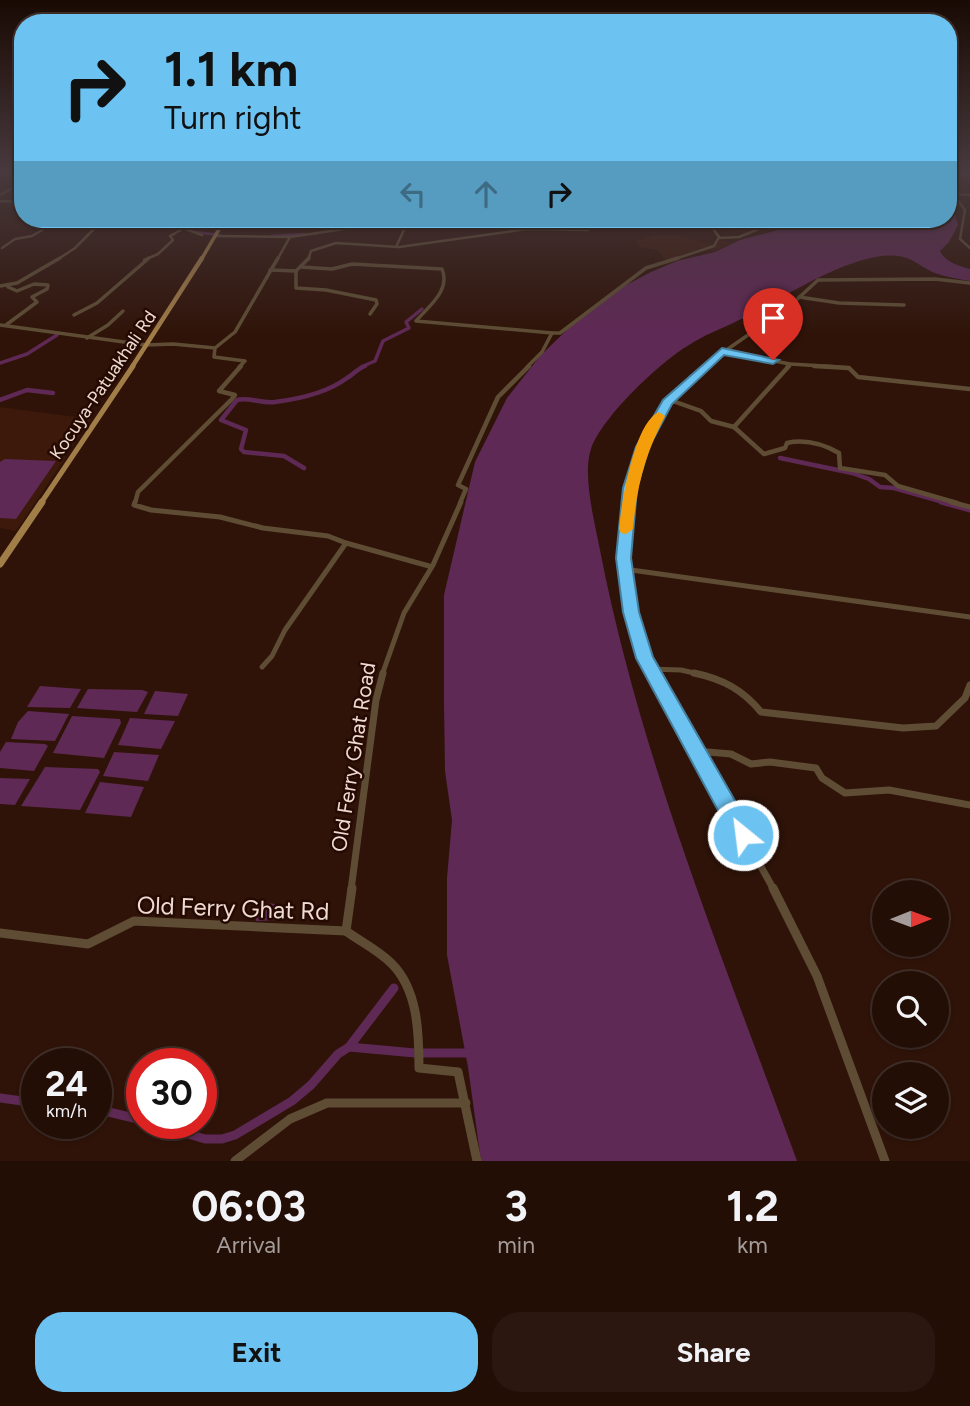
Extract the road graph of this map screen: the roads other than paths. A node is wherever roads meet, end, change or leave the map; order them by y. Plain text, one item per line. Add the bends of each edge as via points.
1 (963, 227) edge
2 (46, 228) edge
3 (98, 228) edge
4 (177, 228) edge
5 (220, 228) edge
6 (332, 228) edge
7 (350, 228) edge
8 (406, 228) edge
9 (589, 228) edge
10 (712, 228) edge
11 (762, 228) edge
12 (181, 230) junction
13 (216, 234) junction
14 (202, 235) dead end
15 (290, 237) junction
16 (719, 238) junction
17 (396, 247) junction
18 (2, 248) edge
19 (970, 248) edge
20 (301, 267) junction
21 (270, 270) junction
22 (296, 271) junction
23 (970, 283) edge
24 (0, 286) edge
25 (8, 287) junction
26 (799, 297) junction
27 (904, 305) dead end
28 (123, 311) dead end
29 (370, 314) dead end
30 (74, 315) dead end
31 (3, 325) edge
32 (552, 333) junction
33 (87, 338) junction
34 (146, 345) junction
35 (215, 348) junction
36 (722, 351) junction
37 (790, 364) junction
38 (970, 389) edge
39 (669, 401) junction
40 (734, 427) junction
41 (970, 507) edge
42 (346, 544) junction
43 (0, 564) edge
44 (429, 566) dead end
45 (624, 569) junction
46 (970, 617) edge
47 (262, 667) dead end
48 (649, 669) junction
49 (970, 685) edge
50 (696, 751) junction
51 (970, 804) edge
52 (346, 931) junction
53 (0, 933) edge
54 (466, 1103) junction
55 (234, 1161) edge
56 (477, 1161) edge
57 (885, 1161) edge

1 - 19 street via 960,239
2 - 18 street
3 - 25 street via 75,248
4 - 12 street
5 - 13 main road, Kocuya-Patuakhali Rd
6 - 13 street
7 - 15 street
8 - 17 street
9 - 17 street via 527,229
10 - 16 street
11 - 16 street, Old Ferry Ghat Road via 739,237
12 - 14 street
12 - 30 street via 97,303
13 - 15 street
13 - 34 main road, Kocuya-Patuakhali Rd
15 - 21 street
16 - 32 street, Old Ferry Ghat Road via 710,249 646,268 560,333
17 - 20 street via 322,246 311,251
20 - 22 street
20 - 32 street via 332,269 352,264 442,269 444,289 416,321
21 - 22 street
21 - 35 street via 235,332
22 - 29 street via 296,288 376,300
23 - 26 street via 822,279
24 - 25 street
25 - 31 street via 17,291 34,284 48,285 32,297 37,302
26 - 27 street
26 - 36 street
28 - 33 street
31 - 33 street
32 - 52 street, Old Ferry Ghat Road via 542,352 498,397 458,485 466,489 387,654 376,700
33 - 34 street
34 - 35 street
34 - 43 main road, Kocuya-Patuakhali Rd
35 - 42 street via 214,357 245,361 219,391 234,397 138,492 134,505 328,536
36 - 37 street
36 - 39 street
37 - 38 street via 849,368 858,377 892,383
37 - 40 street
39 - 40 street
39 - 45 street via 643,447 630,488
40 - 41 street via 764,454 794,440 832,449 839,453 840,468 885,475 898,486
42 - 44 street
42 - 47 street
45 - 46 street
45 - 48 street via 631,612
48 - 49 street via 715,677 746,694 761,712 906,728 936,726 965,698
48 - 50 street
50 - 51 street via 730,754 751,764 816,768 822,778 845,793 889,790
50 - 57 street via 817,976
52 - 53 street, Old Ferry Ghat Rd via 134,921 89,944
52 - 54 street via 397,971 414,1014 419,1068 458,1072
54 - 55 street via 309,1106
54 - 56 street

